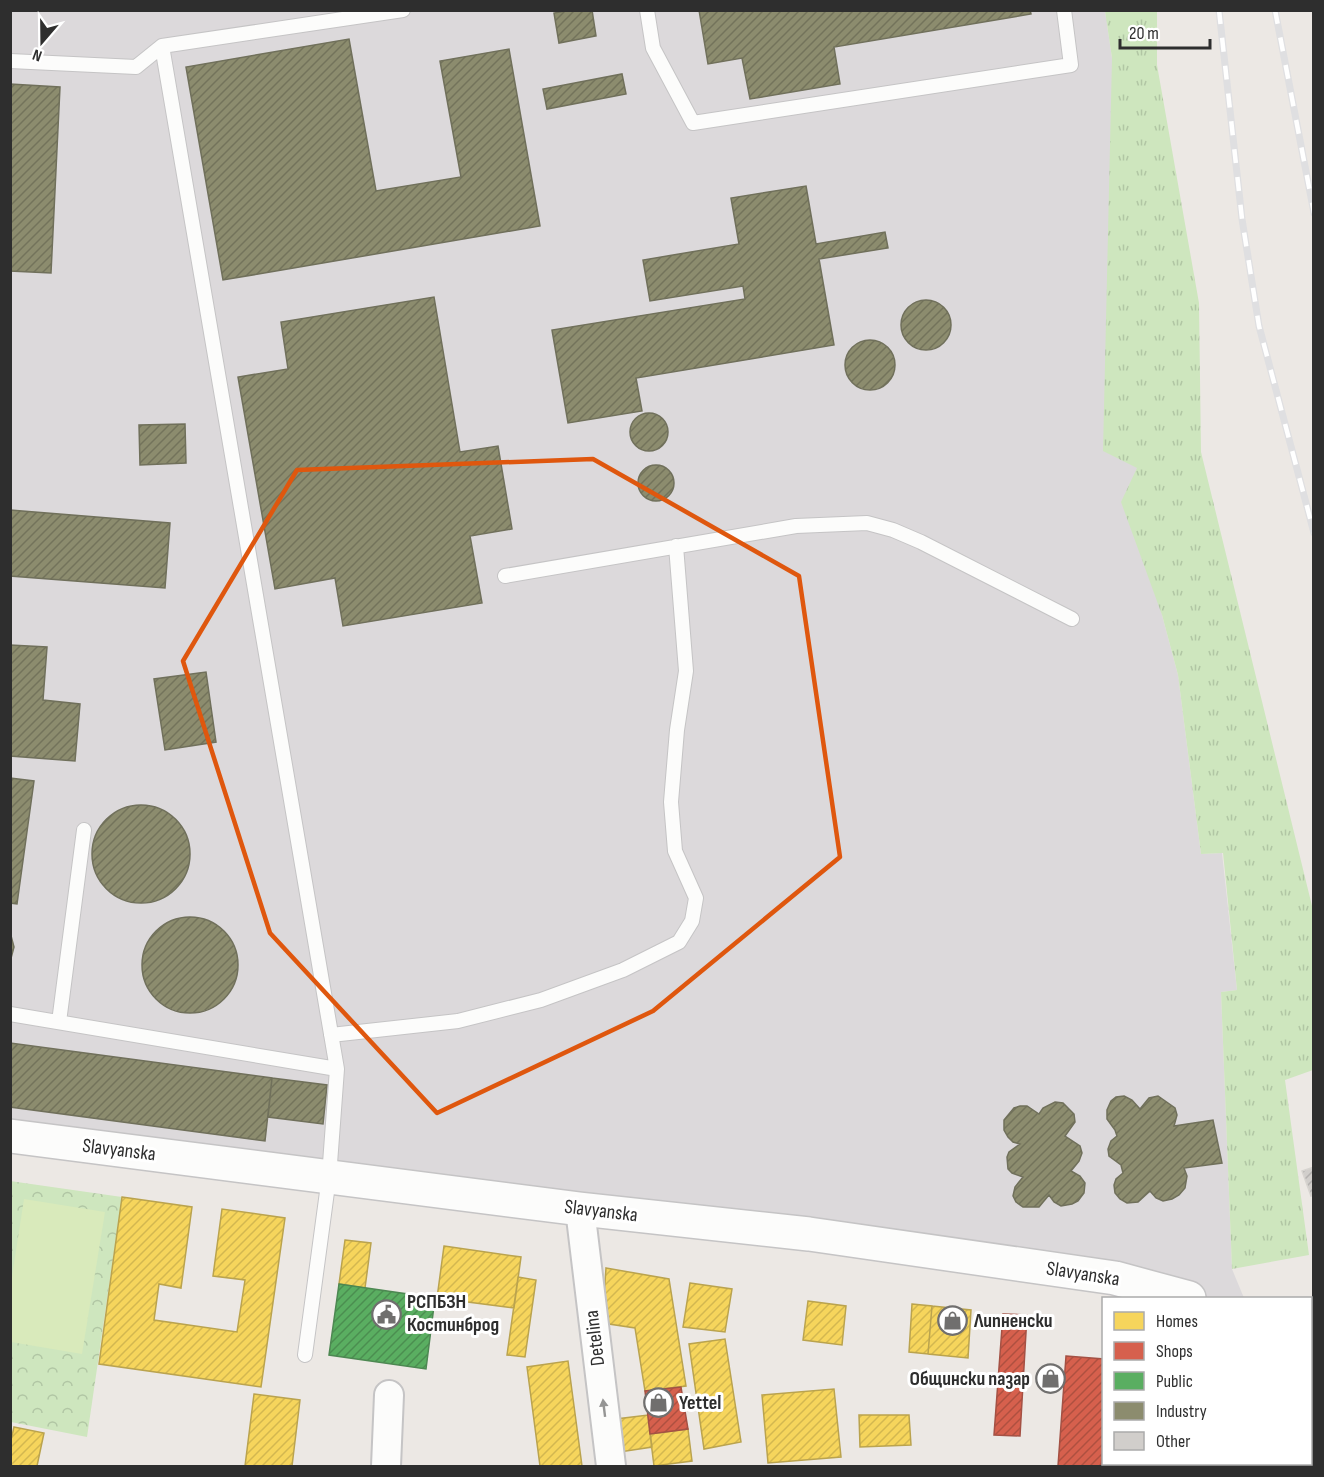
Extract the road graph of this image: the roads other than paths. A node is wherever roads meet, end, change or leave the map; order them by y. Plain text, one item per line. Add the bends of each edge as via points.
1 (403, 10) edge
2 (647, 10) edge
3 (1064, 10) edge
4 (162, 46) junction
5 (10, 61) edge
6 (676, 546) junction
7 (506, 576) dead end
8 (1072, 619) dead end
9 (84, 830) dead end
10 (10, 1014) edge
11 (59, 1022) junction
12 (331, 1035) junction
13 (337, 1070) junction
14 (10, 1136) edge
15 (329, 1177) junction
16 (580, 1209) junction
17 (1182, 1297) edge
18 (305, 1355) dead end
19 (389, 1395) dead end
20 (386, 1467) edge
21 (611, 1467) edge

1 - 4 lane
2 - 3 lane via 653,48 693,123 1071,65
4 - 5 lane via 136,67
4 - 12 lane
6 - 7 lane
6 - 8 lane via 796,526 867,523 921,543
6 - 12 lane via 686,671 671,802 675,851 696,898 692,921 679,942 623,970 541,1000 458,1021
9 - 11 lane
10 - 11 lane
11 - 13 lane
12 - 13 lane
13 - 15 lane
14 - 15 street, Slavyanska
15 - 16 street, Slavyanska
15 - 18 lane
16 - 17 street, Slavyanska via 809,1234 1115,1278
21 -> 16 street, Detelina
19 - 20 street

